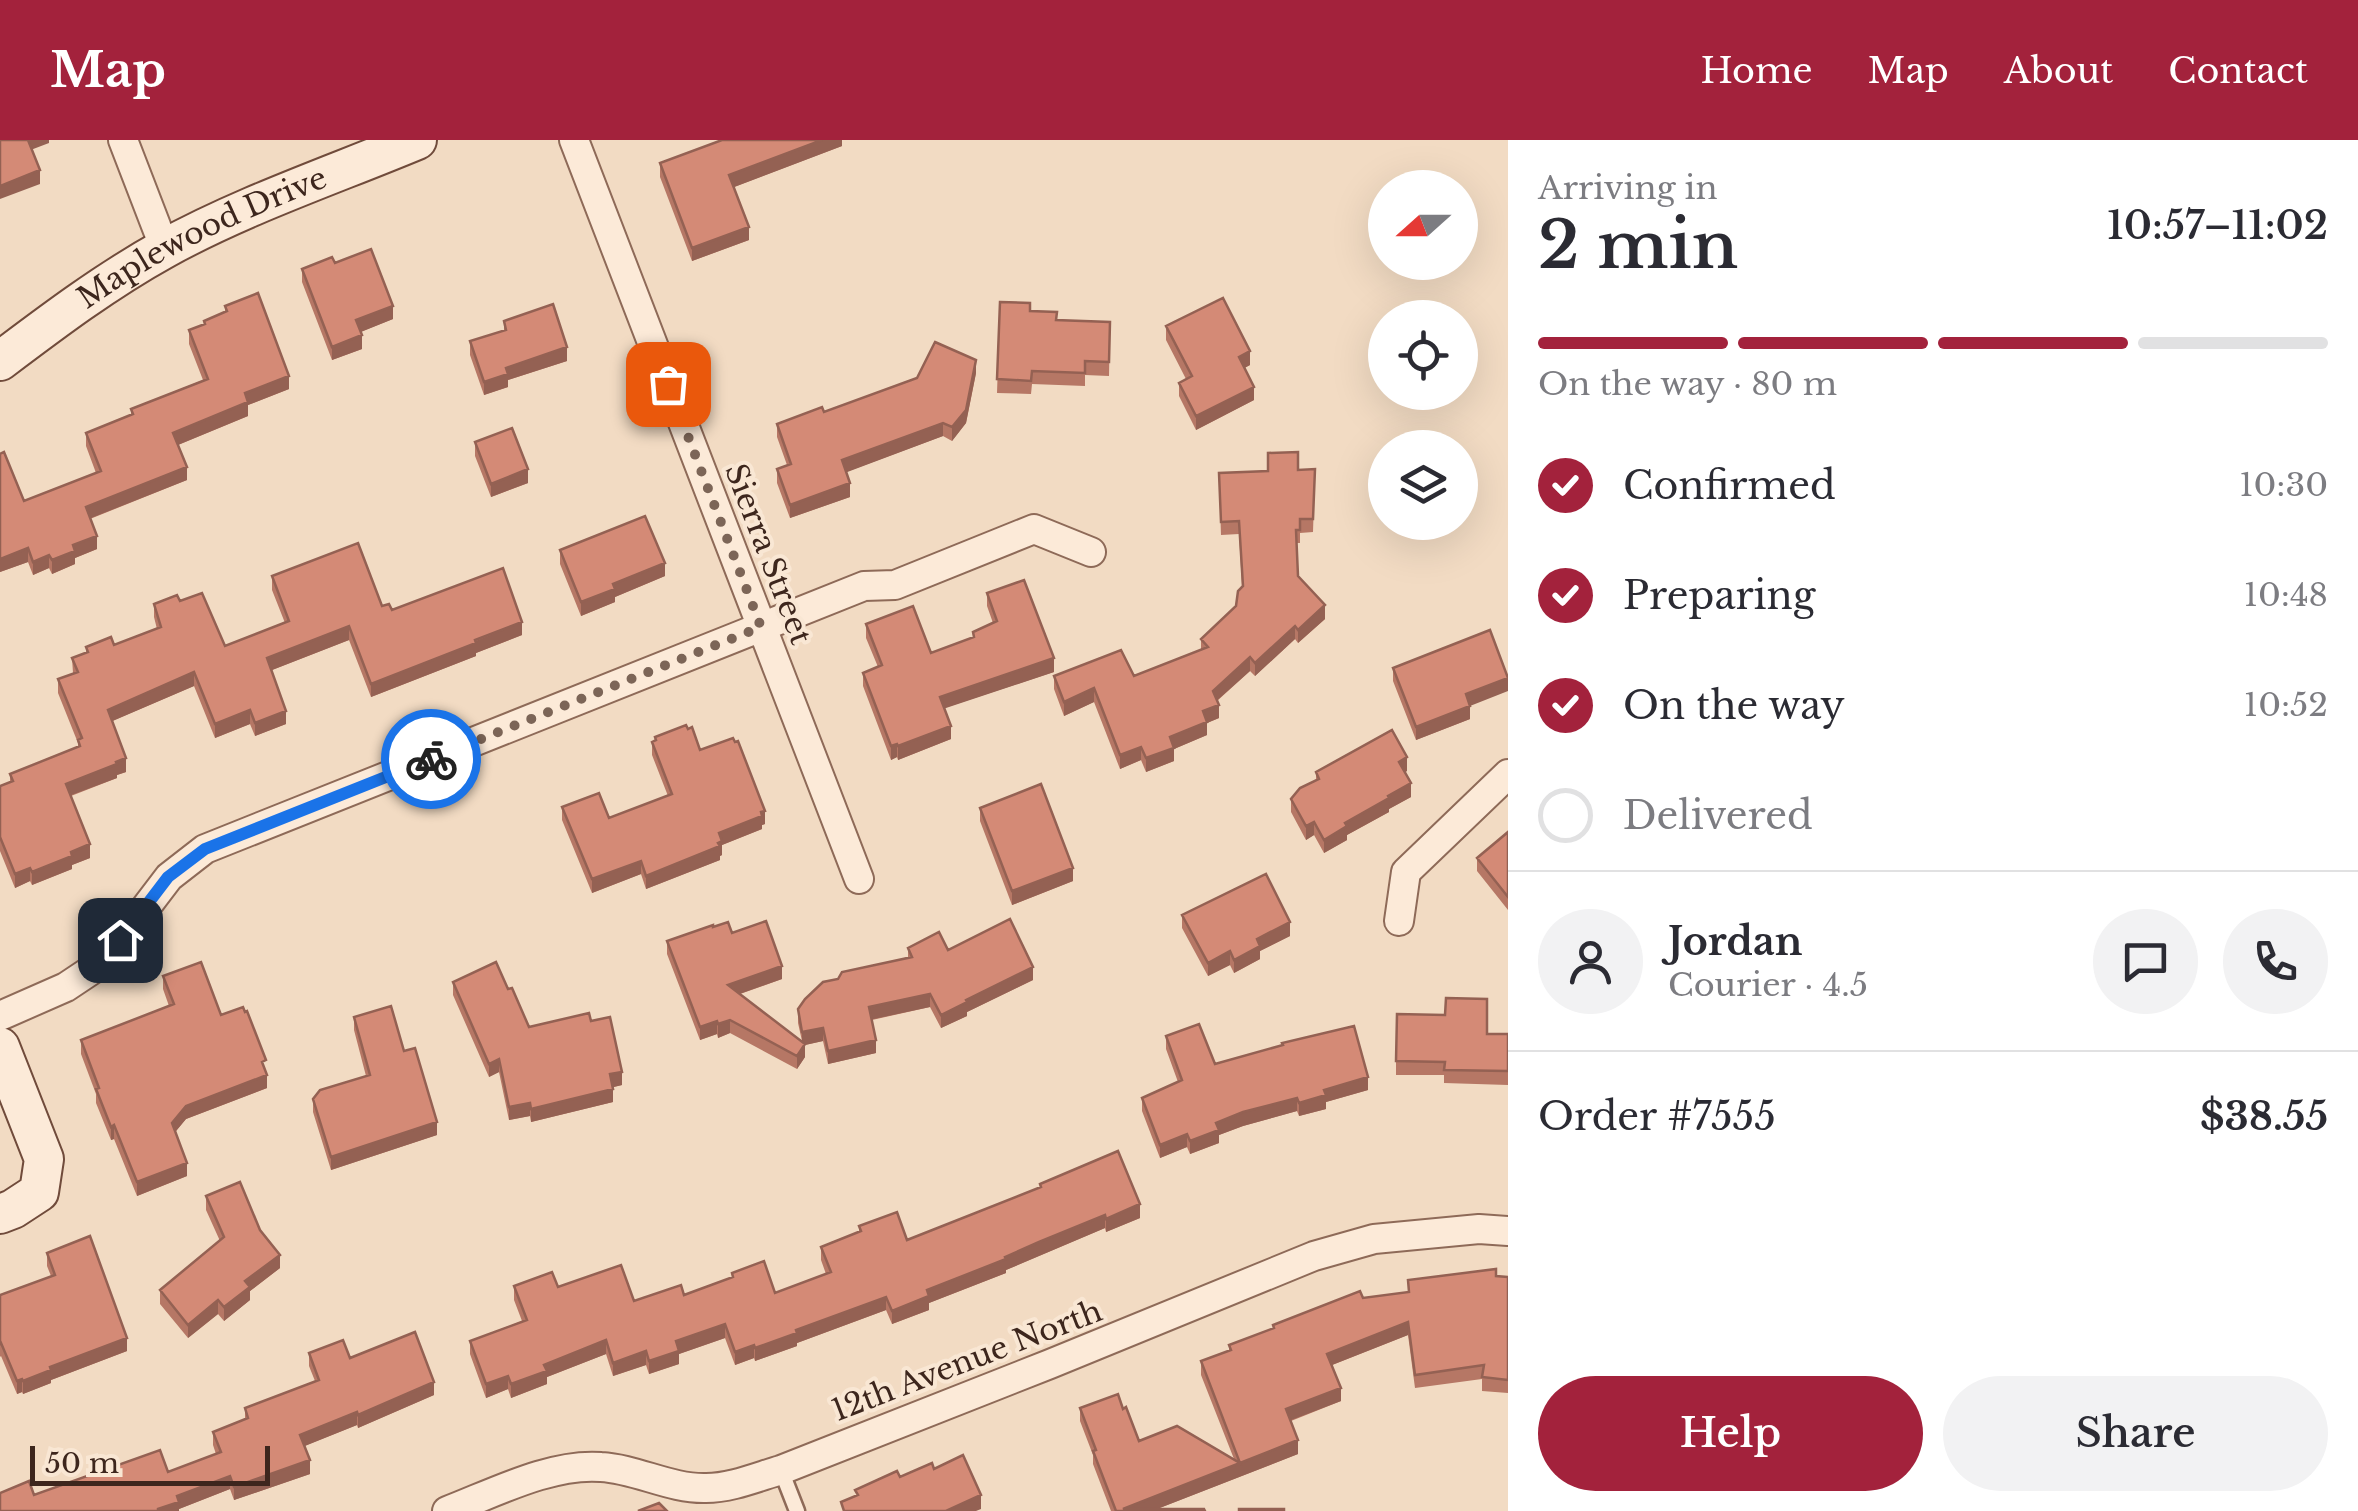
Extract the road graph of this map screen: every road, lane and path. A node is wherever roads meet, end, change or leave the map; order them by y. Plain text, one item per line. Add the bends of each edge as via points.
1 (123, 140) edge
2 (418, 140) edge
3 (574, 140) edge
4 (164, 249) junction
5 (0, 361) edge
6 (1091, 552) dead end
7 (761, 627) junction
8 (1508, 774) edge
9 (858, 879) dead end
10 (1399, 921) dead end
11 (0, 1016) edge
12 (0, 1047) edge
13 (0, 1214) edge
14 (1508, 1230) edge
15 (780, 1470) junction
16 (448, 1511) edge
17 (797, 1511) edge

1 - 4 street
2 - 4 street, Maplewood Drive
3 - 7 street, Sierra Street
4 - 5 street, Maplewood Drive
6 - 7 street via 1034,529
7 - 9 street, Sierra Street
7 - 11 street via 205,849 168,877 105,961
8 - 10 street via 1406,872
12 - 13 street via 44,1159 38,1192
14 - 15 street, 12th Avenue North via 1374,1239 1314,1256
15 - 16 street, 12th Avenue North via 709,1489 602,1466 562,1468
15 - 17 lane

